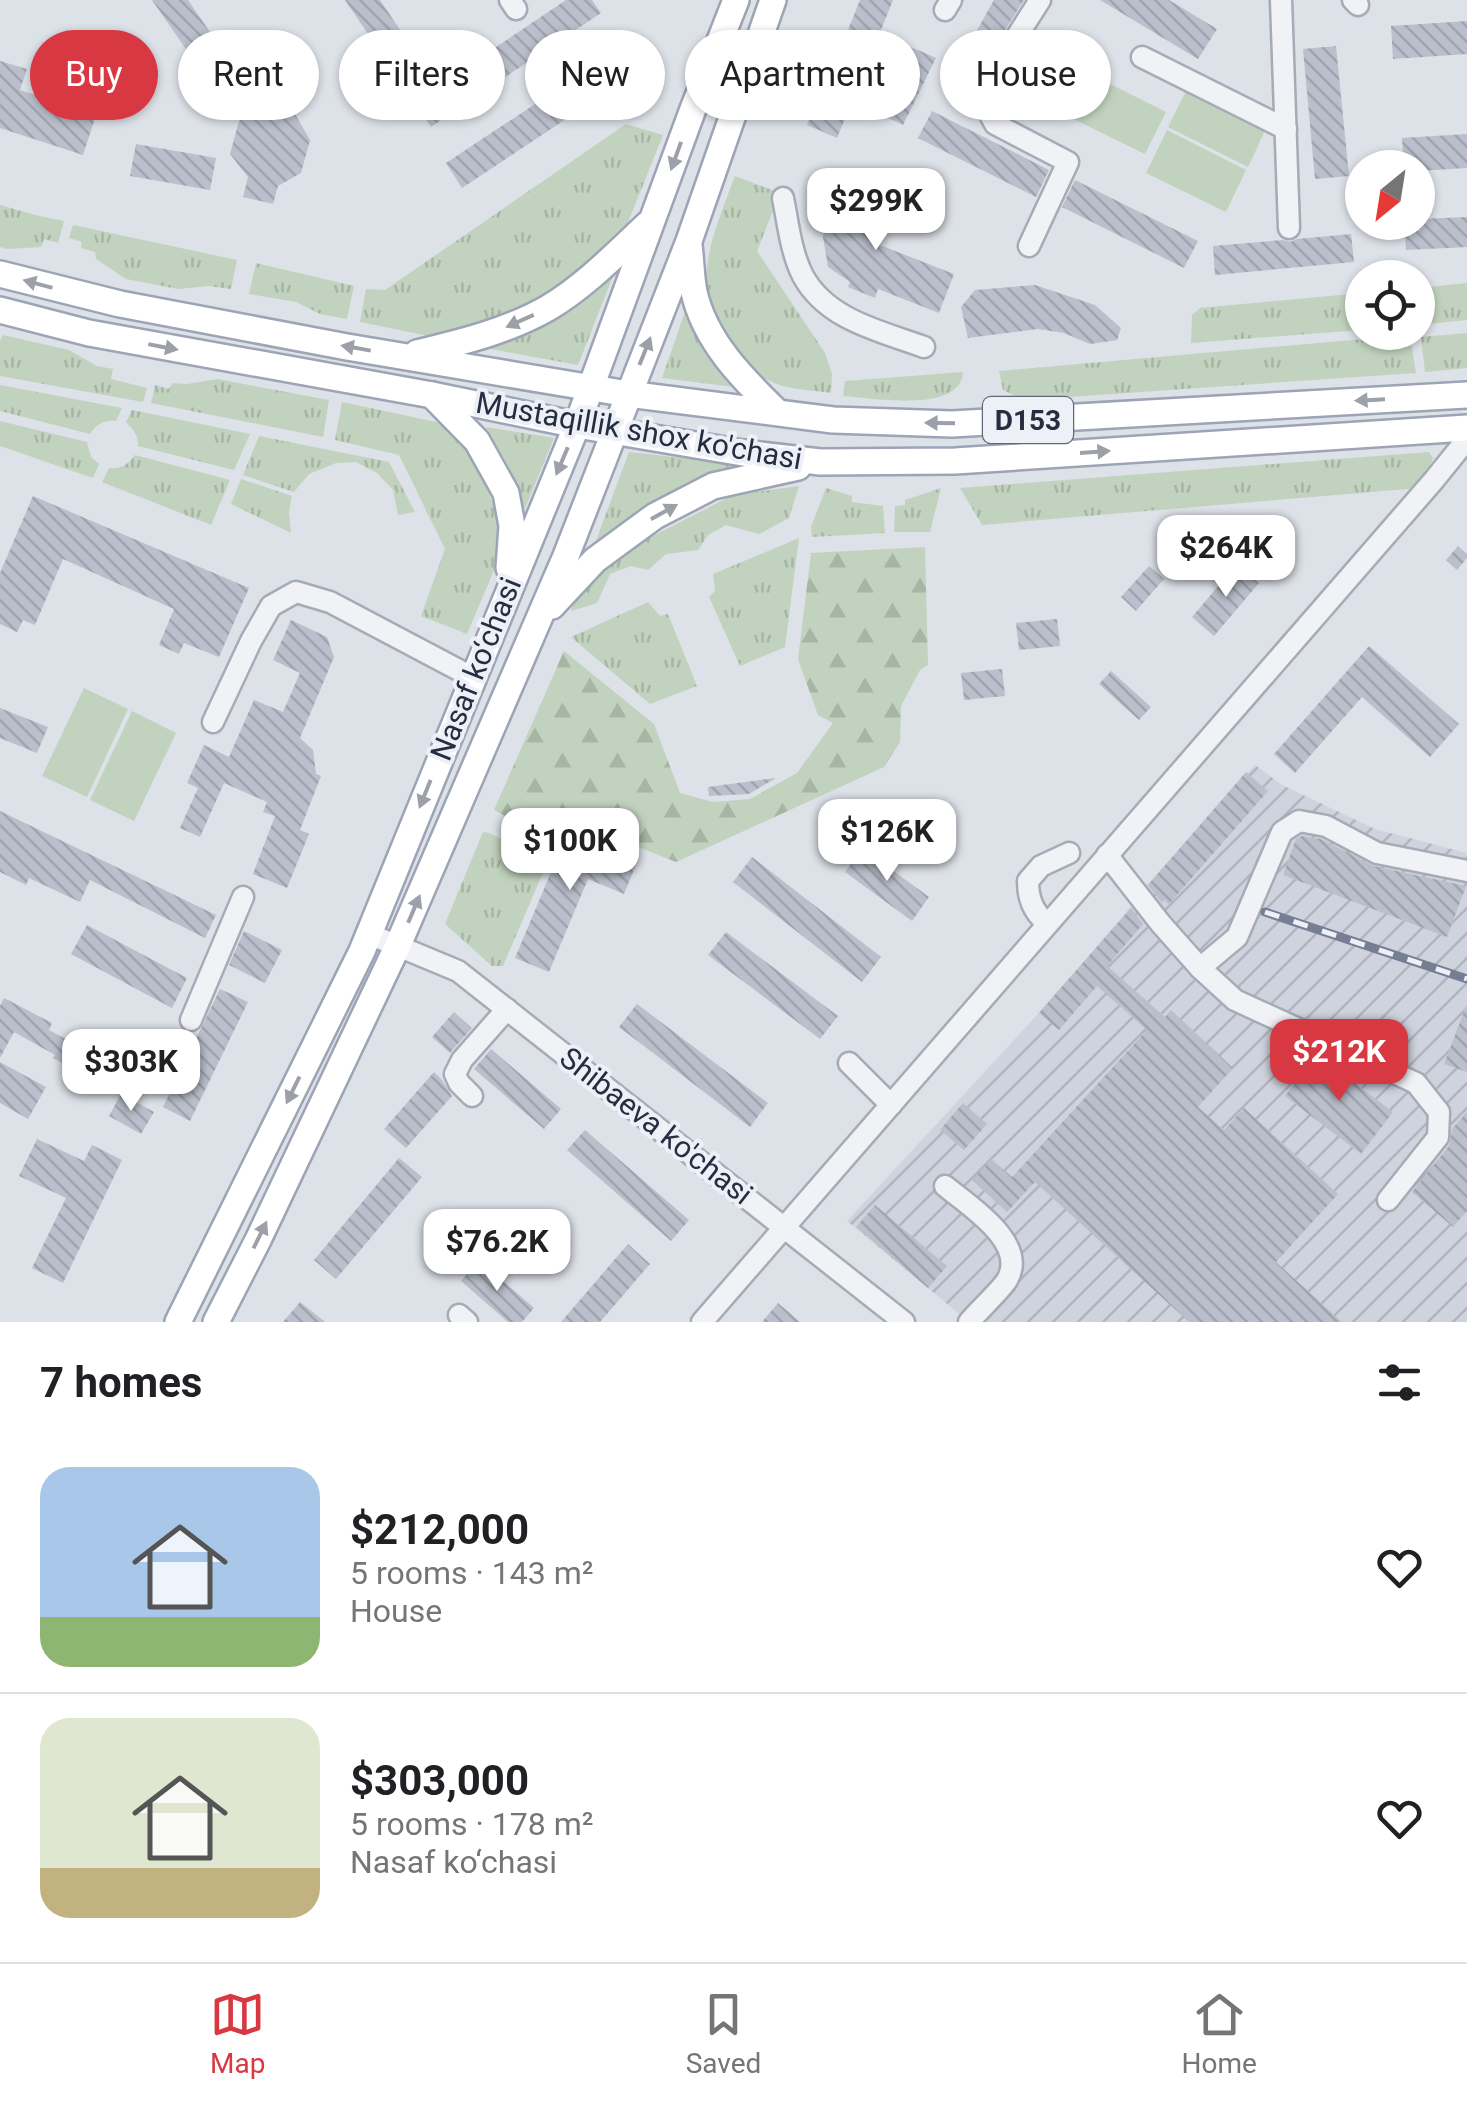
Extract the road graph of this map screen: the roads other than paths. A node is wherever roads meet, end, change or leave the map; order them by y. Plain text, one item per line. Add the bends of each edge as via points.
1 (736, 0) edge
2 (773, 0) edge
3 (1040, 0) edge
4 (1281, 0) edge
5 (724, 30) edge
6 (762, 30) edge
7 (1142, 57) dead end
8 (689, 120) edge
9 (729, 120) edge
10 (1286, 129) junction
11 (783, 198) dead end
12 (652, 220) junction
13 (1290, 228) dead end
14 (689, 241) junction
15 (1029, 246) dead end
16 (0, 274) edge
17 (0, 310) edge
18 (924, 347) dead end
19 (405, 357) junction
20 (590, 387) junction
21 (628, 394) junction
22 (432, 395) junction
23 (1467, 395) edge
24 (777, 412) junction
25 (577, 425) junction
26 (1467, 428) edge
27 (615, 431) junction
28 (1467, 439) edge
29 (820, 462) junction
30 (505, 597) junction
31 (538, 620) junction
32 (472, 678) junction
33 (213, 722) dead end
34 (1069, 854) dead end
35 (1106, 856) junction
36 (1467, 871) edge
37 (242, 897) dead end
38 (1047, 924) junction
39 (368, 934) junction
40 (398, 945) junction
41 (1200, 968) junction
42 (507, 1009) junction
43 (191, 1020) dead end
44 (849, 1063) dead end
45 (472, 1096) dead end
46 (891, 1105) junction
47 (945, 1186) dead end
48 (1388, 1200) dead end
49 (785, 1227) junction
50 (178, 1322) edge
51 (216, 1322) edge
52 (702, 1322) edge
53 (904, 1322) edge
54 (969, 1322) edge

1 - 5 main road, Nasaf ko‘chasi
2 - 6 main road, Nasaf ko‘chasi
3 - 15 street via 989,80 986,107 996,124 1068,162
4 - 10 street
7 - 10 street
8 -> 12 main road, Nasaf ko‘chasi
9 - 14 main road, Nasaf ko‘chasi
10 - 13 street
11 - 18 street via 803,276 825,304
12 -> 19 main road via 545,310
12 - 20 main road, Nasaf ko‘chasi
21 -> 14 main road, Nasaf ko‘chasi
14 - 24 main road via 694,294 716,345
19 -> 16 main road, Mustaqillik shox ko'chasi via 120,304
17 -> 22 main road, Mustaqillik shox ko'chasi via 90,333
19 - 20 main road, Mustaqillik shox ko'chasi
20 - 21 main road, Mustaqillik shox ko'chasi / D153
20 - 25 main road, Nasaf ko‘chasi
21 - 24 main road, Mustaqillik shox ko'chasi / D153
21 - 27 main road, Nasaf ko‘chasi
22 - 25 main road, Mustaqillik shox ko'chasi
22 - 30 main road via 477,441 506,493 512,546
23 -> 24 main road, Mustaqillik shox ko'chasi / D153 via 952,424
25 - 27 main road, Mustaqillik shox ko'chasi / D153
25 -> 30 main road, Nasaf ko‘chasi
29 -> 26 main road, Mustaqillik shox ko'chasi / D153 via 955,462
27 - 29 main road, Mustaqillik shox ko'chasi / D153
27 - 31 main road, Nasaf ko‘chasi
28 - 35 street
31 -> 29 main road via 595,560 655,516 713,486
30 - 32 main road, Nasaf ko‘chasi
40 -> 31 main road, Nasaf ko‘chasi
32 - 33 street via 330,602 296,592 272,606
32 -> 39 main road, Nasaf ko‘chasi
34 - 38 street via 1041,866 1028,881 1036,914
35 - 38 street
35 - 41 street
36 - 41 street via 1377,852 1326,826 1299,821 1282,832 1237,937
37 - 43 street
38 - 46 street
39 - 40 street, Shibaeva ko'chasi
39 -> 50 main road, Nasaf ko‘chasi
40 - 42 street, Shibaeva ko'chasi via 458,970
51 -> 40 main road, Nasaf ko‘chasi
41 - 48 street via 1235,1000 1416,1084 1439,1112 1438,1137
42 - 45 street via 456,1074
42 - 49 street, Shibaeva ko'chasi
44 - 46 street
46 - 49 street
47 - 54 street via 998,1230 1011,1255 1009,1278
49 - 52 street
49 - 53 street, Shibaeva ko'chasi

